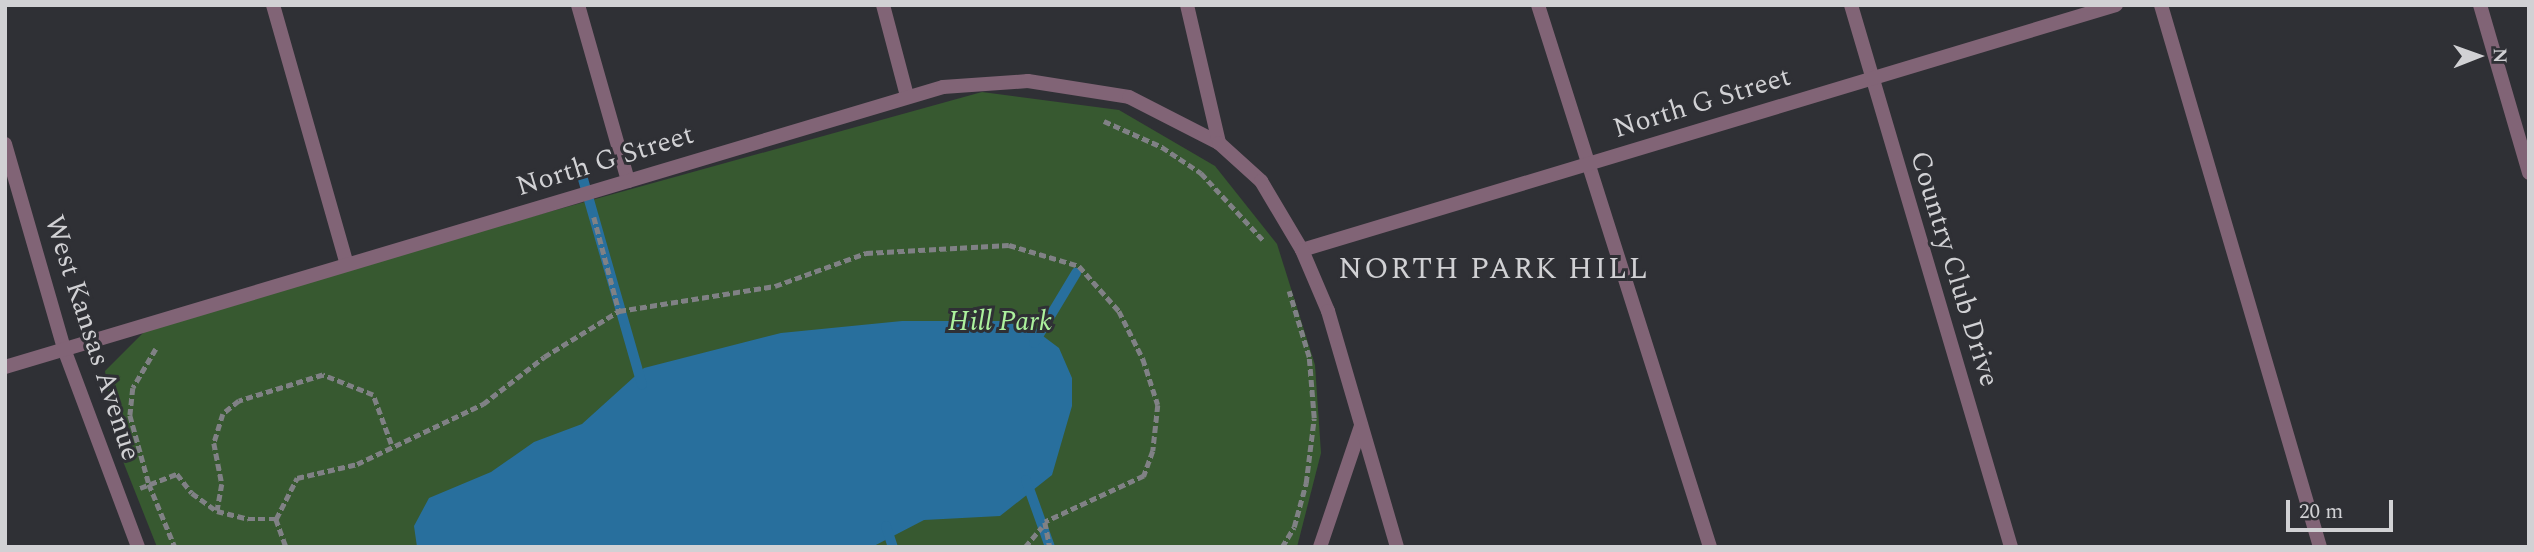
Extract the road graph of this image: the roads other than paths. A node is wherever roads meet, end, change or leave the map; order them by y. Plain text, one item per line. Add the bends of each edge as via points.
1 (273, 5) edge
2 (578, 5) edge
3 (883, 5) edge
4 (1187, 5) edge
5 (1538, 5) edge
6 (1851, 5) edge
7 (2116, 5) edge
8 (2161, 5) edge
9 (2480, 5) edge
10 (1872, 78) junction
11 (907, 96) junction
12 (1219, 143) junction
13 (5, 144) edge
14 (1590, 162) junction
15 (2529, 173) edge
16 (628, 181) junction
17 (1302, 250) junction
18 (347, 264) junction
19 (64, 349) junction
20 (5, 367) edge
21 (1361, 426) junction
22 (138, 547) edge
23 (1320, 547) edge
24 (1397, 547) edge
25 (1710, 547) edge
26 (2011, 547) edge
27 (2320, 547) edge

1 - 18 street
2 - 16 street
3 - 11 street
4 - 12 street
5 - 14 street
6 - 10 street, Country Club Drive
7 - 10 street, North G Street
8 - 27 street
9 - 15 street
10 - 14 street, North G Street
10 - 26 street, Country Club Drive
11 - 12 street, North G Street via 975,82 1061,84 1129,97
11 - 16 street, North G Street
12 - 17 street, North G Street via 1261,181
13 - 19 street, West Kansas Avenue
14 - 17 street, North G Street
14 - 25 street
16 - 18 street, North G Street
17 - 21 street, North G Street via 1328,311
18 - 19 street, North G Street
19 - 20 street, North G Street
19 - 22 street, West Kansas Avenue
21 - 23 street
21 - 24 street, North G Street

